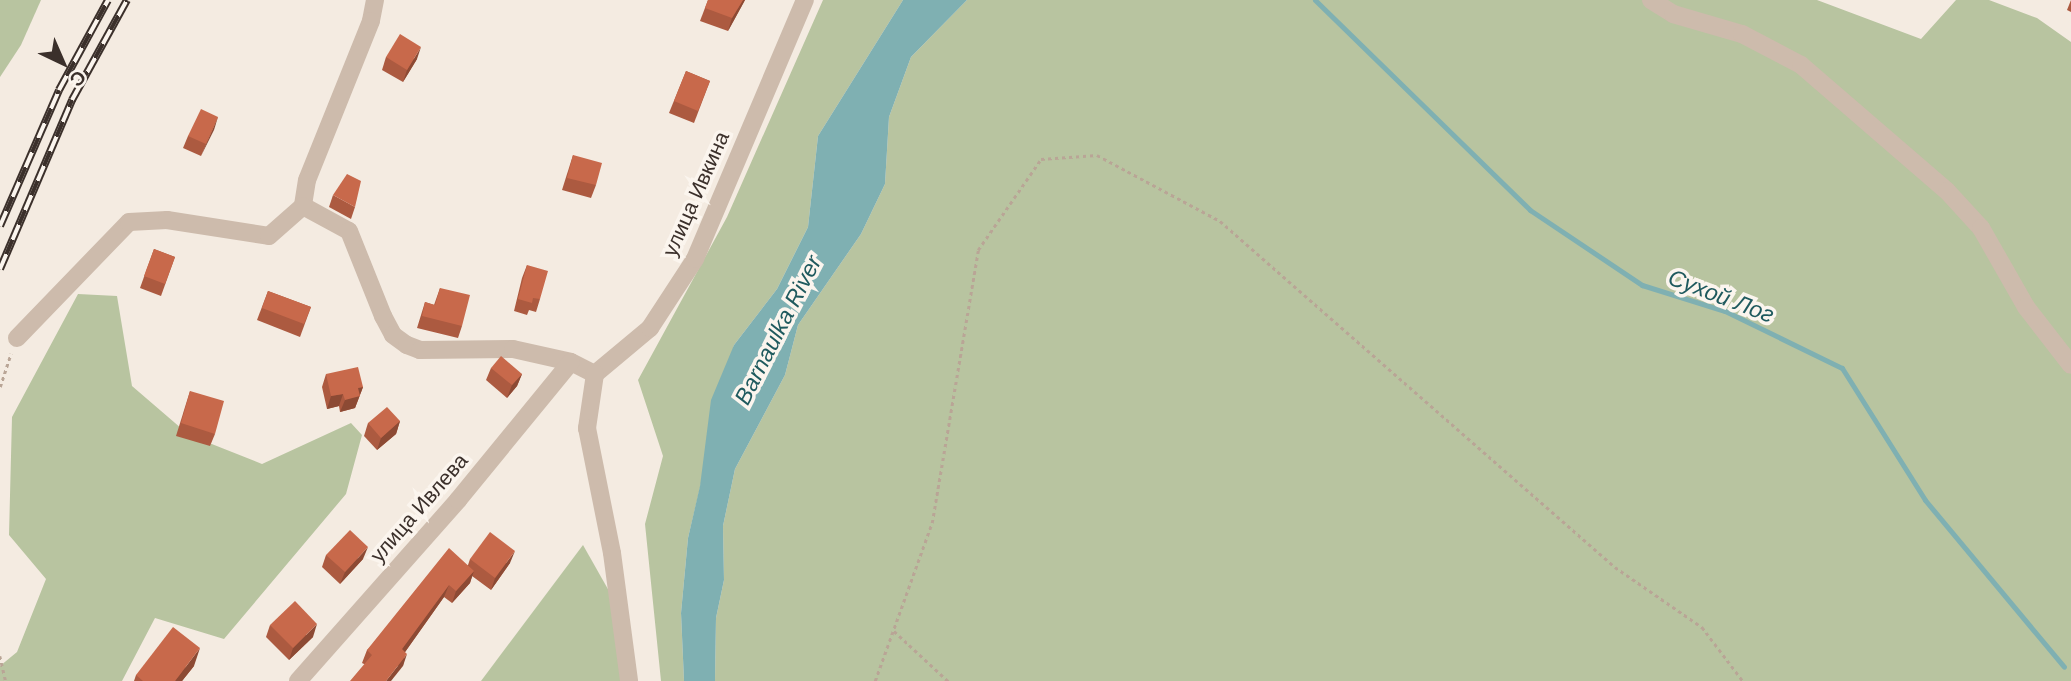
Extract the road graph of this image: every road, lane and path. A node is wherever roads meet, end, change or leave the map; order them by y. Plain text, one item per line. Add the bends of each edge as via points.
1 (375, 0) edge
2 (805, 0) edge
3 (1651, 0) edge
4 (303, 206) junction
5 (17, 338) joint
6 (571, 362) junction
7 (2071, 365) edge
8 (594, 374) junction
9 (0, 387) edge
10 (893, 631) junction
11 (0, 656) edge
12 (6, 681) edge
13 (298, 681) edge
14 (629, 681) edge
15 (875, 681) edge
16 (948, 681) edge
17 (1743, 681) edge

1 - 4 street via 371,21 307,180
2 - 8 street, улица Ивкина via 695,259 650,328
3 - 7 street via 1673,14 1742,34 1801,65 1947,191 1981,228 2026,307
4 - 5 street via 269,236 167,220 129,222
4 - 6 street via 349,231 383,316 393,335 407,345 420,350 513,349
5 - 9 path
6 - 8 street
6 - 13 street, улица Ивлева via 458,500
8 - 14 street via 587,428 612,553
10 - 15 path
10 - 16 path
10 - 17 path via 932,523 978,250 1041,159 1097,155 1220,221 1615,567 1702,627
11 - 12 path

